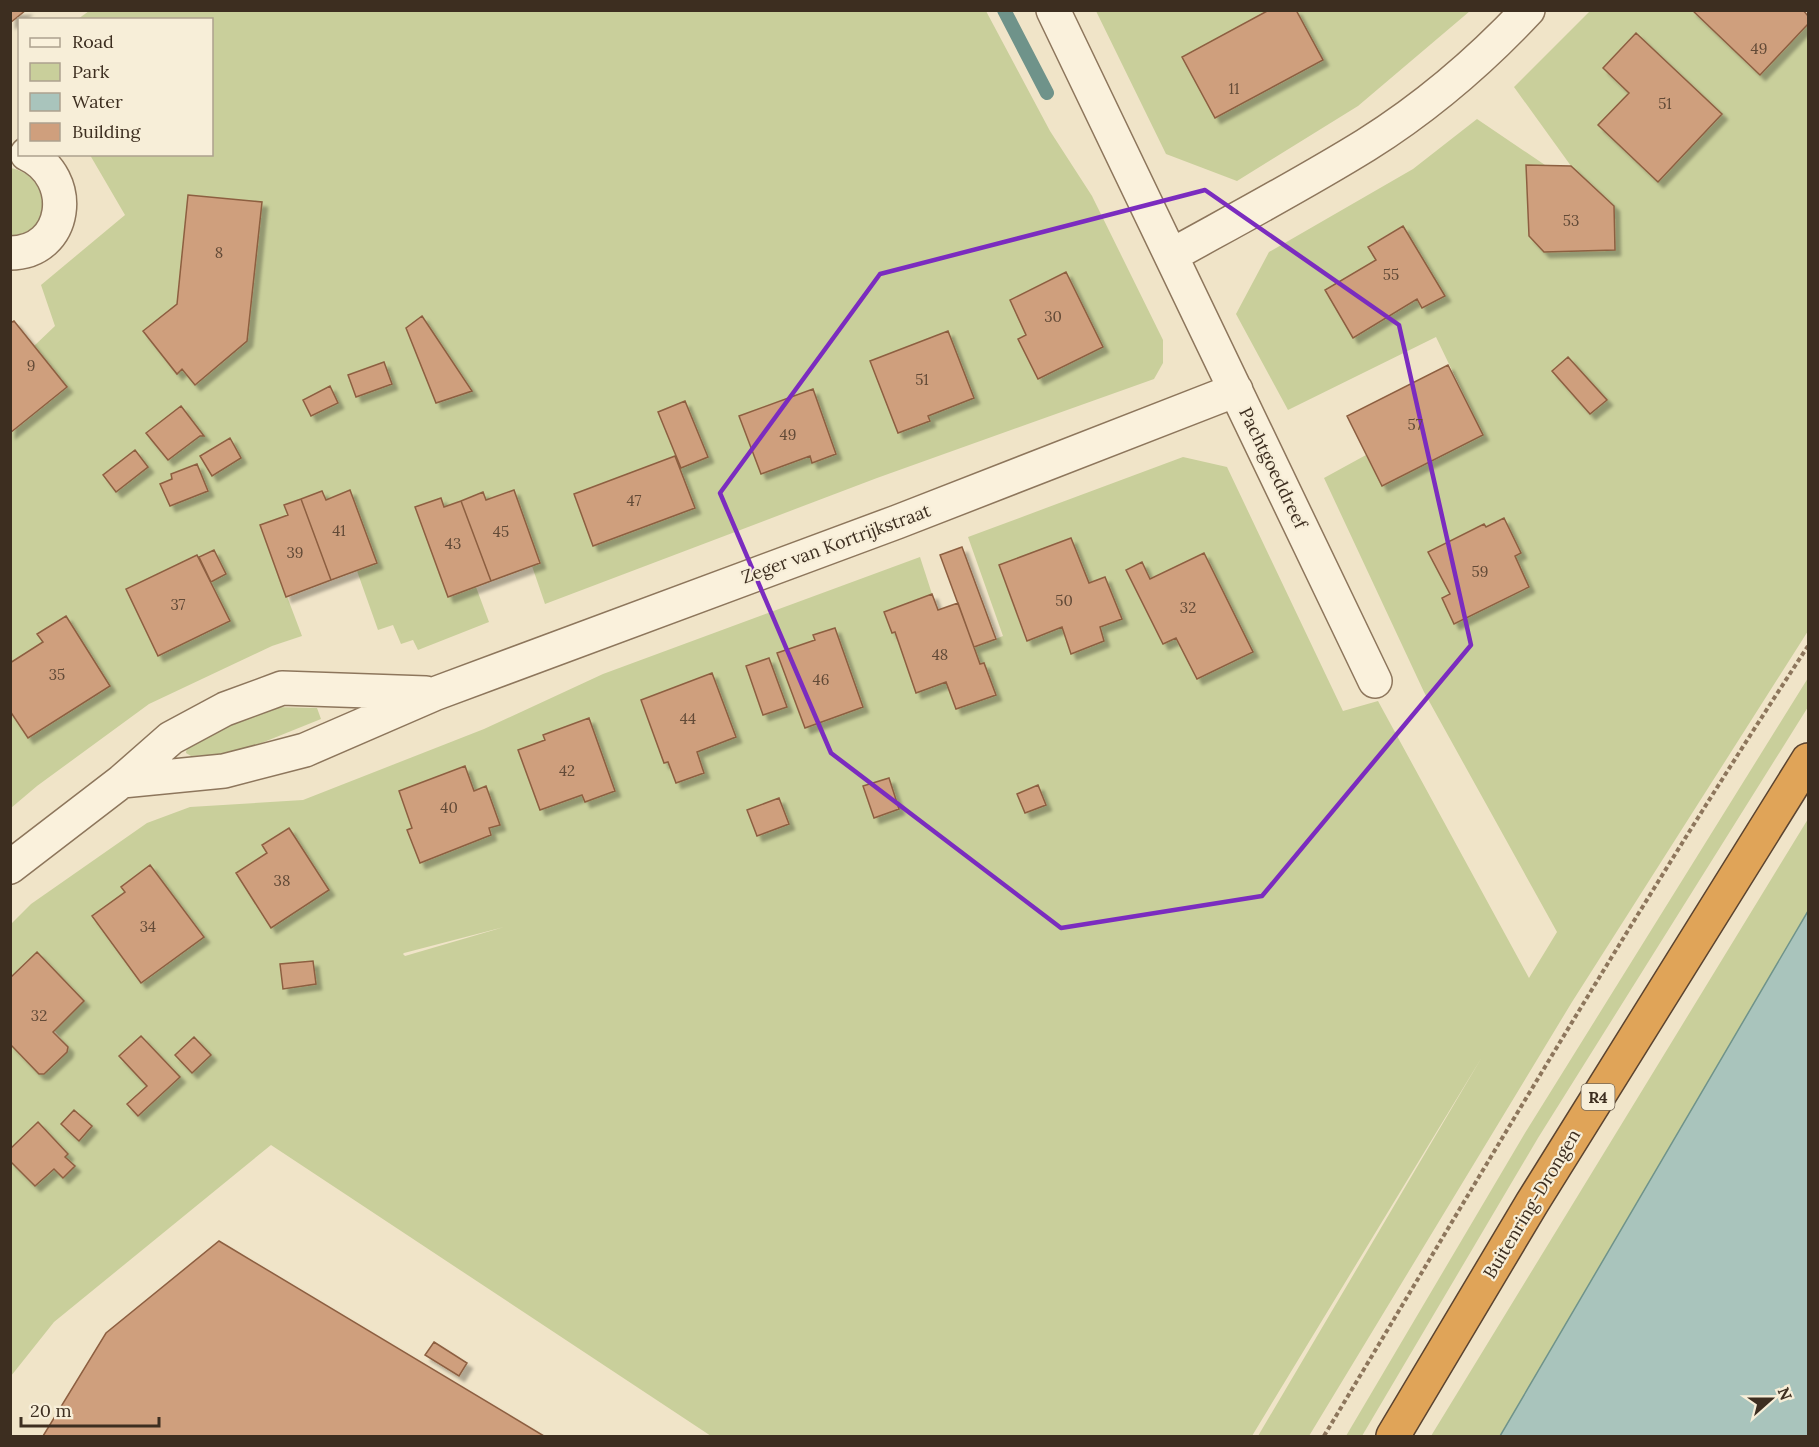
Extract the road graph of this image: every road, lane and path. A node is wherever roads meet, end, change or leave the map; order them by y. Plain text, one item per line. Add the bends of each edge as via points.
1 (1053, 10) edge
2 (1528, 10) edge
3 (30, 156) edge
4 (10, 253) edge
5 (1172, 255) junction
6 (1236, 390) junction
7 (1809, 645) edge
8 (1375, 681) dead end
9 (434, 694) junction
10 (1809, 760) edge
11 (122, 781) junction
12 (10, 867) edge
13 (1324, 1437) edge
14 (1393, 1437) edge

1 - 5 street, Pachtgoeddreef
2 - 5 street via 1435,96 1367,144
3 - 4 street via 44,165 55,180 61,198 59,217 50,234 36,246
5 - 6 street, Pachtgoeddreef
6 - 8 street, Pachtgoeddreef
6 - 9 street, Zeger van Kortrijkstraat via 897,522
7 - 13 path via 1587,998
9 - 11 street, Zeger van Kortrijkstraat via 305,750 224,771
9 - 11 street, Zeger van Kortrijkstraat via 282,688 225,709 171,738
10 - 14 highway, Buitenring-Drongen / R4 via 1538,1193
11 - 12 street, Zeger van Kortrijkstraat

